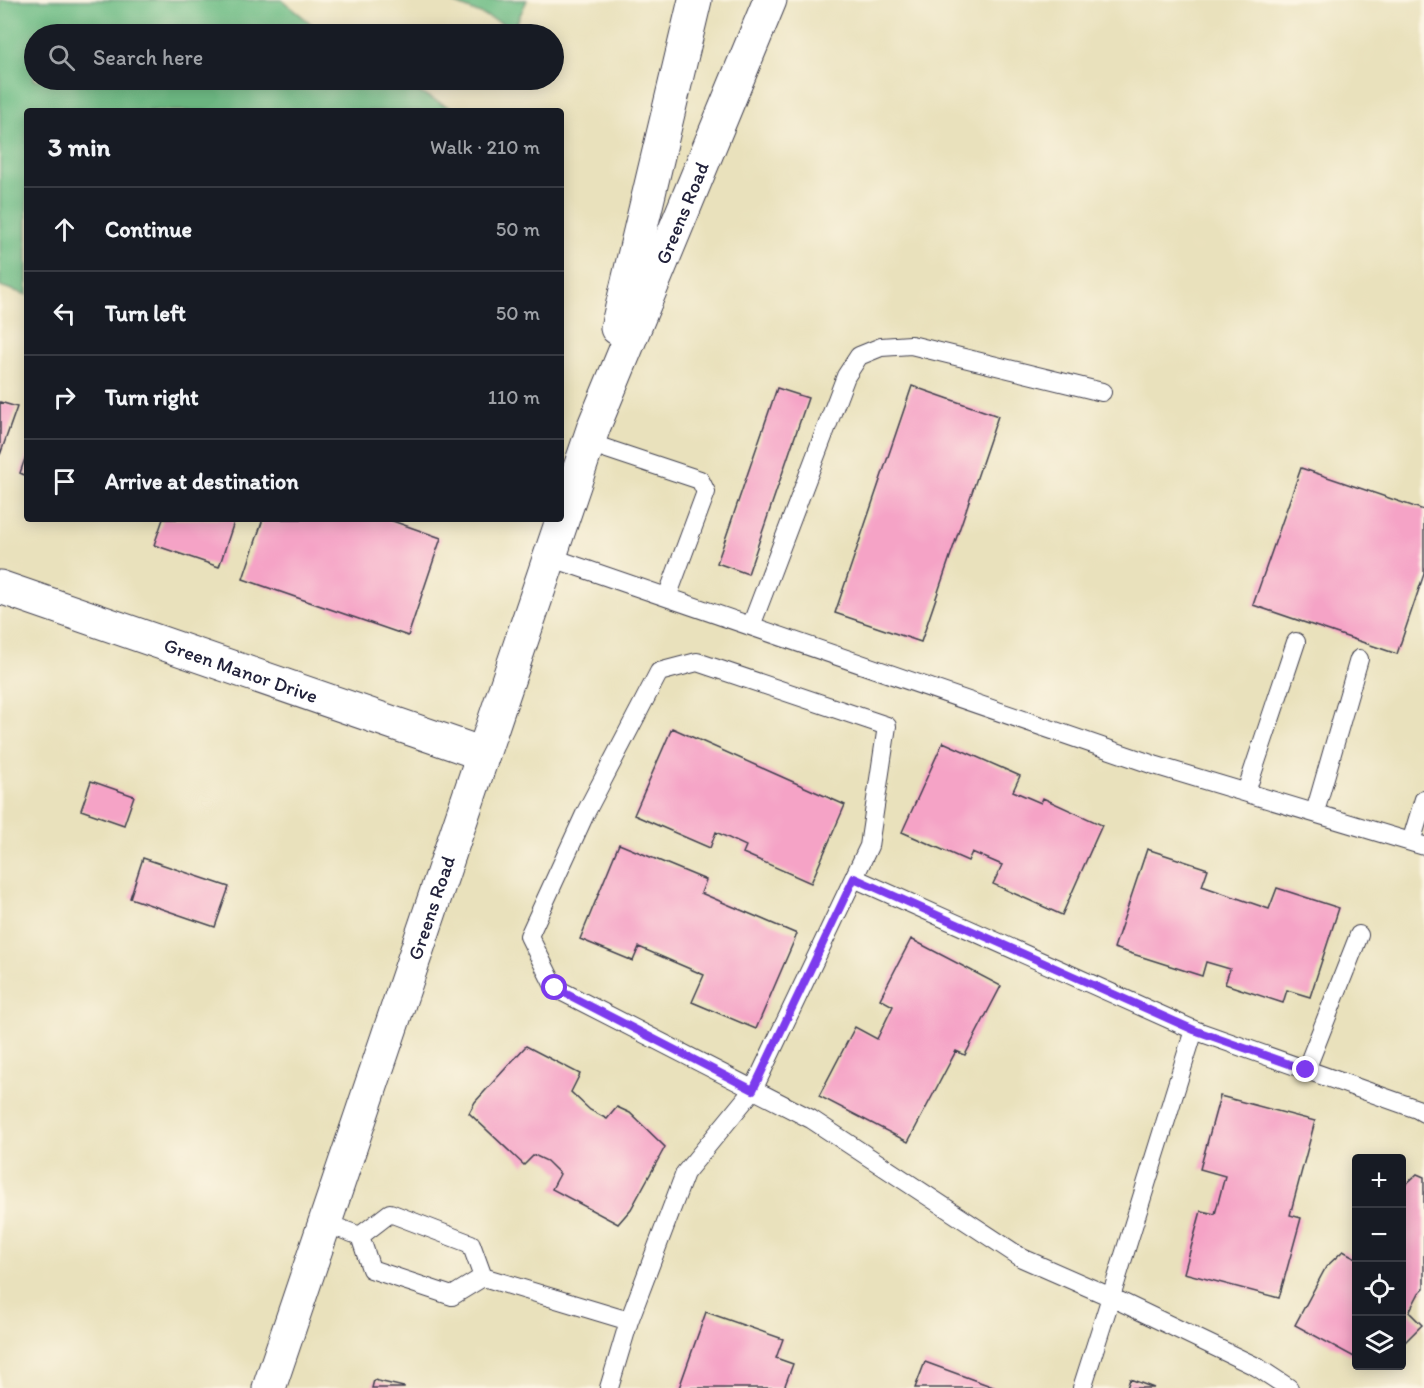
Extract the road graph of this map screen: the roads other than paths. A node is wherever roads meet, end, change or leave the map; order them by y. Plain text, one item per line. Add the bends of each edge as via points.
1 (695, 0) edge
2 (770, 0) edge
3 (1102, 392) dead end
4 (591, 434) junction
5 (564, 515) edge
6 (562, 522) edge
7 (550, 557) junction
8 (0, 587) edge
9 (667, 597) junction
10 (751, 626) junction
11 (1296, 642) dead end
12 (1359, 659) dead end
13 (483, 754) junction
14 (1246, 792) junction
15 (1424, 799) edge
16 (1315, 812) junction
17 (1418, 844) edge
18 (854, 878) junction
19 (1359, 935) dead end
20 (1194, 1030) junction
21 (1306, 1070) junction
22 (753, 1090) junction
23 (1424, 1113) edge
24 (325, 1223) junction
25 (360, 1236) junction
26 (483, 1277) junction
27 (1111, 1297) junction
28 (629, 1321) junction
29 (269, 1388) edge
30 (609, 1388) edge
31 (1082, 1388) edge
32 (1289, 1388) edge

1 - 4 main road, Greens Road
2 - 4 main road, Greens Road
3 - 10 lane via 911,345 881,347 859,356 846,376
4 - 5 main road, Greens Road
4 - 9 lane via 700,480 706,492
6 - 7 main road, Greens Road
7 - 9 lane
7 - 13 main road, Greens Road
8 - 13 main road, Green Manor Drive
9 - 10 lane
10 - 14 lane via 1154,765
11 - 14 lane
12 - 16 lane
13 - 24 main road, Greens Road
14 - 16 lane
15 - 17 lane
16 - 17 lane
18 - 20 lane
18 - 22 lane
18 - 22 lane via 869,846 887,726 697,662 659,672 585,814 529,936 555,988
19 - 21 lane
20 - 21 lane
20 - 27 lane
21 - 23 lane
22 - 27 lane via 811,1119 1022,1258
22 - 28 lane via 685,1173
24 - 25 lane
24 - 29 main road, Greens Road
25 - 26 lane via 371,1269 452,1296
25 - 26 lane via 390,1213 471,1244
26 - 28 lane
27 - 31 lane
27 - 32 lane via 1257,1367
28 - 30 lane

